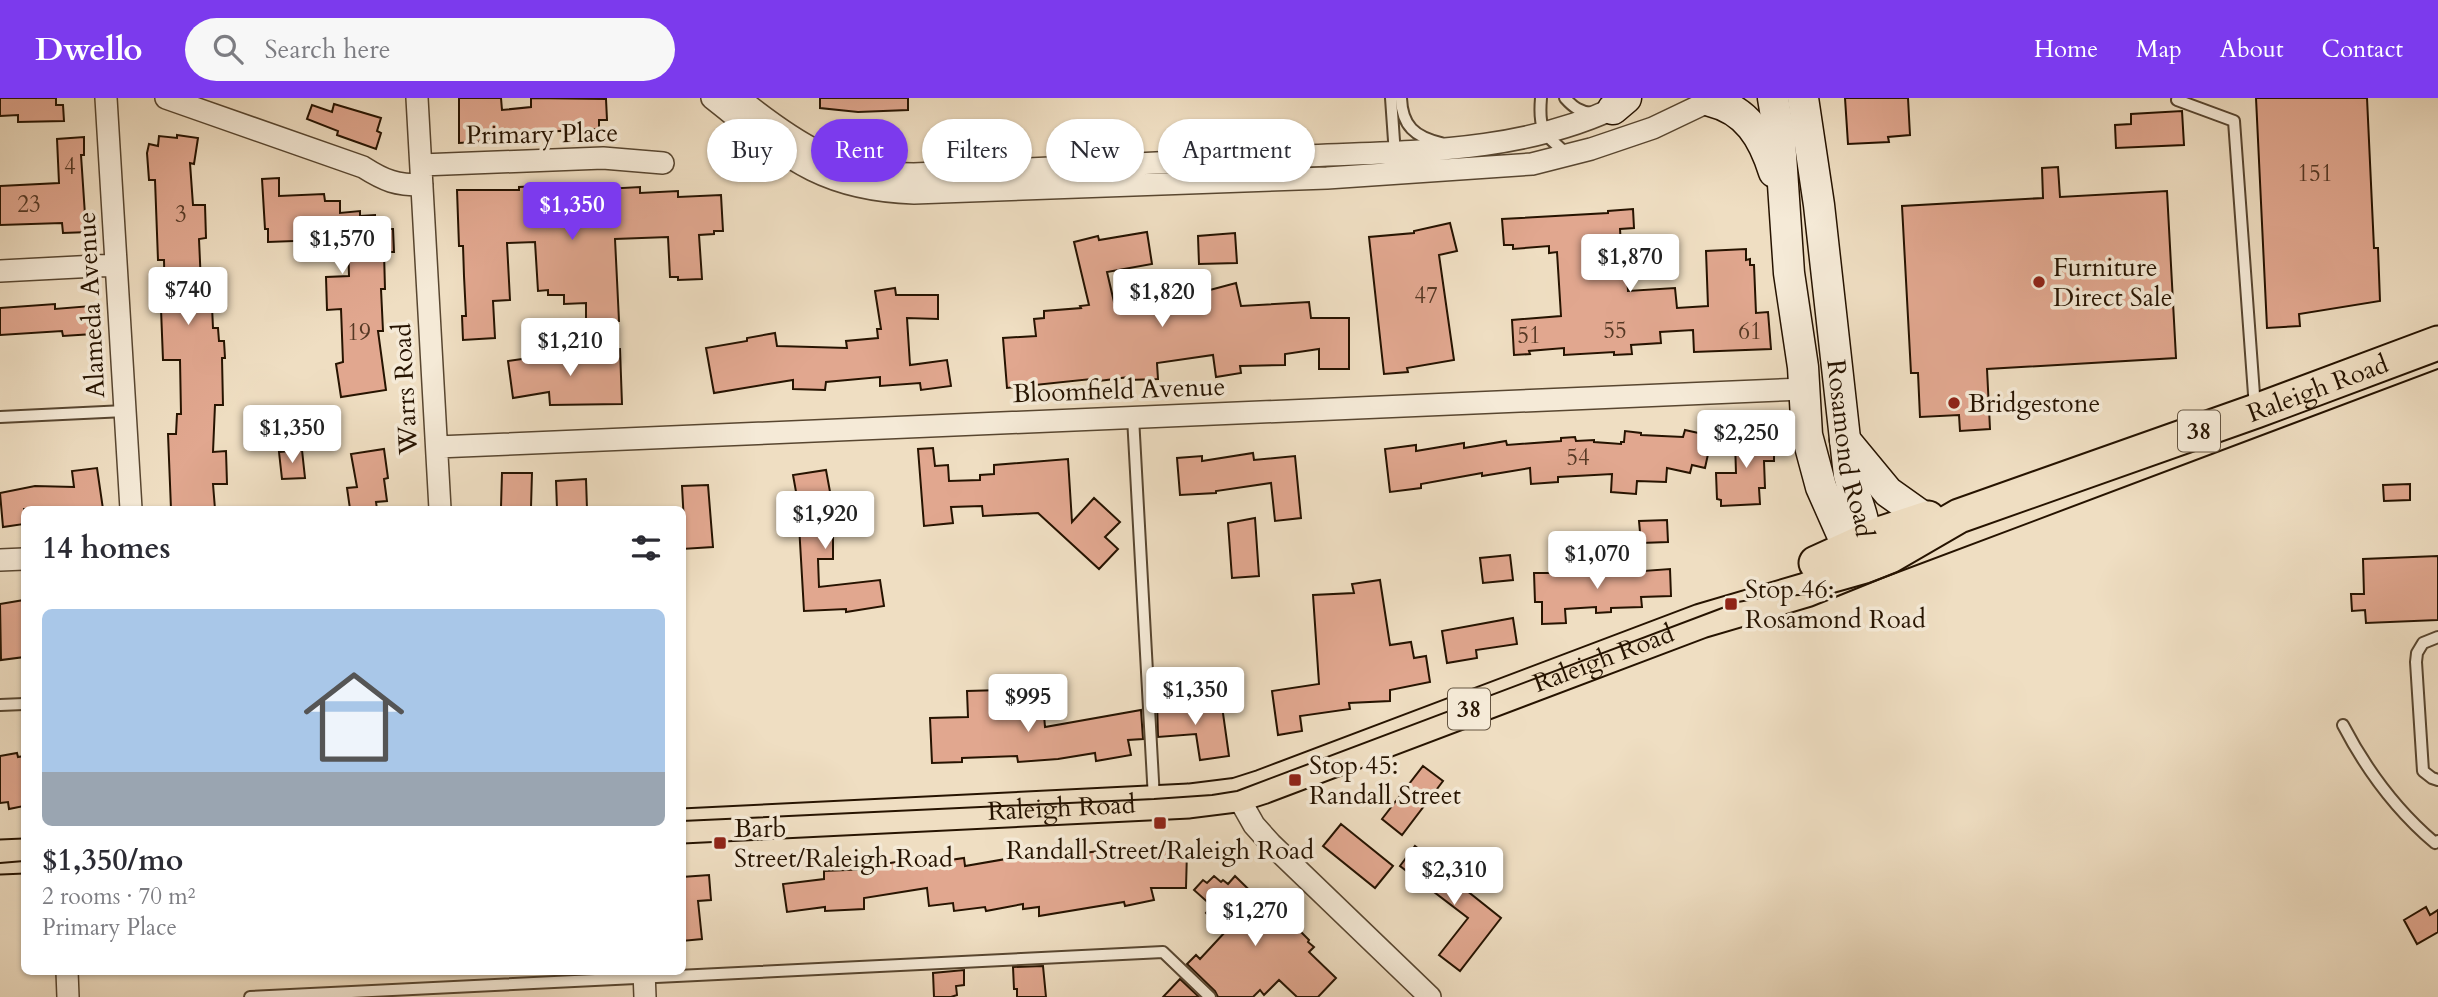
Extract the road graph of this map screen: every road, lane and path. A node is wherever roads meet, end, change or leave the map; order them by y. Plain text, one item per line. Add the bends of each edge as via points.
1 (106, 98) edge
2 (166, 98) edge
3 (417, 98) edge
4 (712, 98) edge
5 (739, 98) edge
6 (1391, 98) edge
7 (1401, 98) edge
8 (1541, 98) edge
9 (1565, 98) edge
10 (1773, 98) edge
11 (1803, 98) edge
12 (1713, 100) edge
13 (2177, 100) dead end
14 (1625, 102) edge
15 (1543, 132) junction
16 (1456, 146) junction
17 (1394, 151) junction
18 (1569, 156) junction
19 (663, 163) dead end
20 (422, 173) junction
21 (922, 174) edge
22 (1396, 174) junction
23 (1032, 177) edge
24 (1032, 179) edge
25 (980, 182) edge
26 (1784, 202) junction
27 (116, 265) junction
28 (0, 271) edge
29 (1826, 271) junction
30 (1789, 273) junction
31 (2438, 343) edge
32 (1835, 363) junction
33 (1803, 378) junction
34 (125, 411) junction
35 (2256, 411) junction
36 (0, 417) edge
37 (1133, 417) junction
38 (1845, 440) junction
39 (437, 447) junction
40 (131, 506) edge
41 (440, 506) edge
42 (1959, 516) junction
43 (1926, 519) junction
44 (1858, 552) junction
45 (21, 559) edge
46 (0, 560) edge
47 (2438, 637) edge
48 (21, 704) edge
49 (0, 705) edge
50 (2343, 725) dead end
51 (2438, 780) edge
52 (1237, 795) junction
53 (1154, 803) junction
54 (686, 826) edge
55 (2438, 841) edge
56 (21, 856) edge
57 (0, 857) edge
58 (67, 975) edge
59 (644, 982) edge
60 (68, 997) edge
61 (250, 997) edge
62 (1210, 997) edge
63 (1430, 997) edge

1 - 27 street, Alameda Avenue
2 - 20 street, Primary Place via 363,167 397,184
3 - 20 street, Warrs Road
4 - 25 street via 792,161 841,183 890,192
5 - 21 street via 824,156 873,172
6 - 17 lane
7 - 16 lane via 1404,115 1416,134
8 - 15 lane
9 - 14 lane via 1583,112 1598,113
10 - 26 street, Rosamond Road
11 - 29 street, Rosamond Road
12 - 18 street via 1653,128
12 - 26 street via 1735,110 1754,130
13 - 35 lane via 2234,121
14 - 15 street via 1590,119
15 - 16 street via 1497,144
15 - 18 lane
16 - 17 street
17 - 22 lane
17 - 23 street
18 - 22 street via 1532,164
19 - 20 street, Primary Place via 603,158
20 - 39 street, Warrs Road
22 - 24 street via 1288,180
26 - 30 street, Rosamond Road
27 - 28 street
27 - 34 street, Alameda Avenue
29 - 30 street
29 - 32 street, Rosamond Road
30 - 33 street, Rosamond Road
31 - 35 main road, Raleigh Road / 38
32 - 33 street
32 - 38 street, Rosamond Road
33 - 37 street, Bloomfield Avenue
33 - 44 street, Rosamond Road via 1807,435 1821,487
34 - 36 lane
34 - 40 street, Alameda Avenue
35 - 42 main road, Raleigh Road / 38
37 - 39 street, Bloomfield Avenue
37 - 53 lane
38 - 43 street via 1888,492
38 - 44 street, Rosamond Road via 1849,475 1864,517
39 - 41 street, Warrs Road
42 - 43 main road, Raleigh Road / 38
42 - 44 main road, Raleigh Road / 38 via 1890,556
43 - 44 main road, Raleigh Road / 38
44 - 52 main road, Raleigh Road / 38 via 1701,621
45 - 46 street
47 - 51 lane via 2423,643 2416,662 2423,771
48 - 49 lane
50 - 55 lane via 2408,820
52 - 53 main road, Raleigh Road / 38
52 - 63 street via 1271,844
53 - 54 main road, Raleigh Road / 38
56 - 57 main road
58 - 60 street
59 - 61 lane
59 - 62 lane via 1163,952

